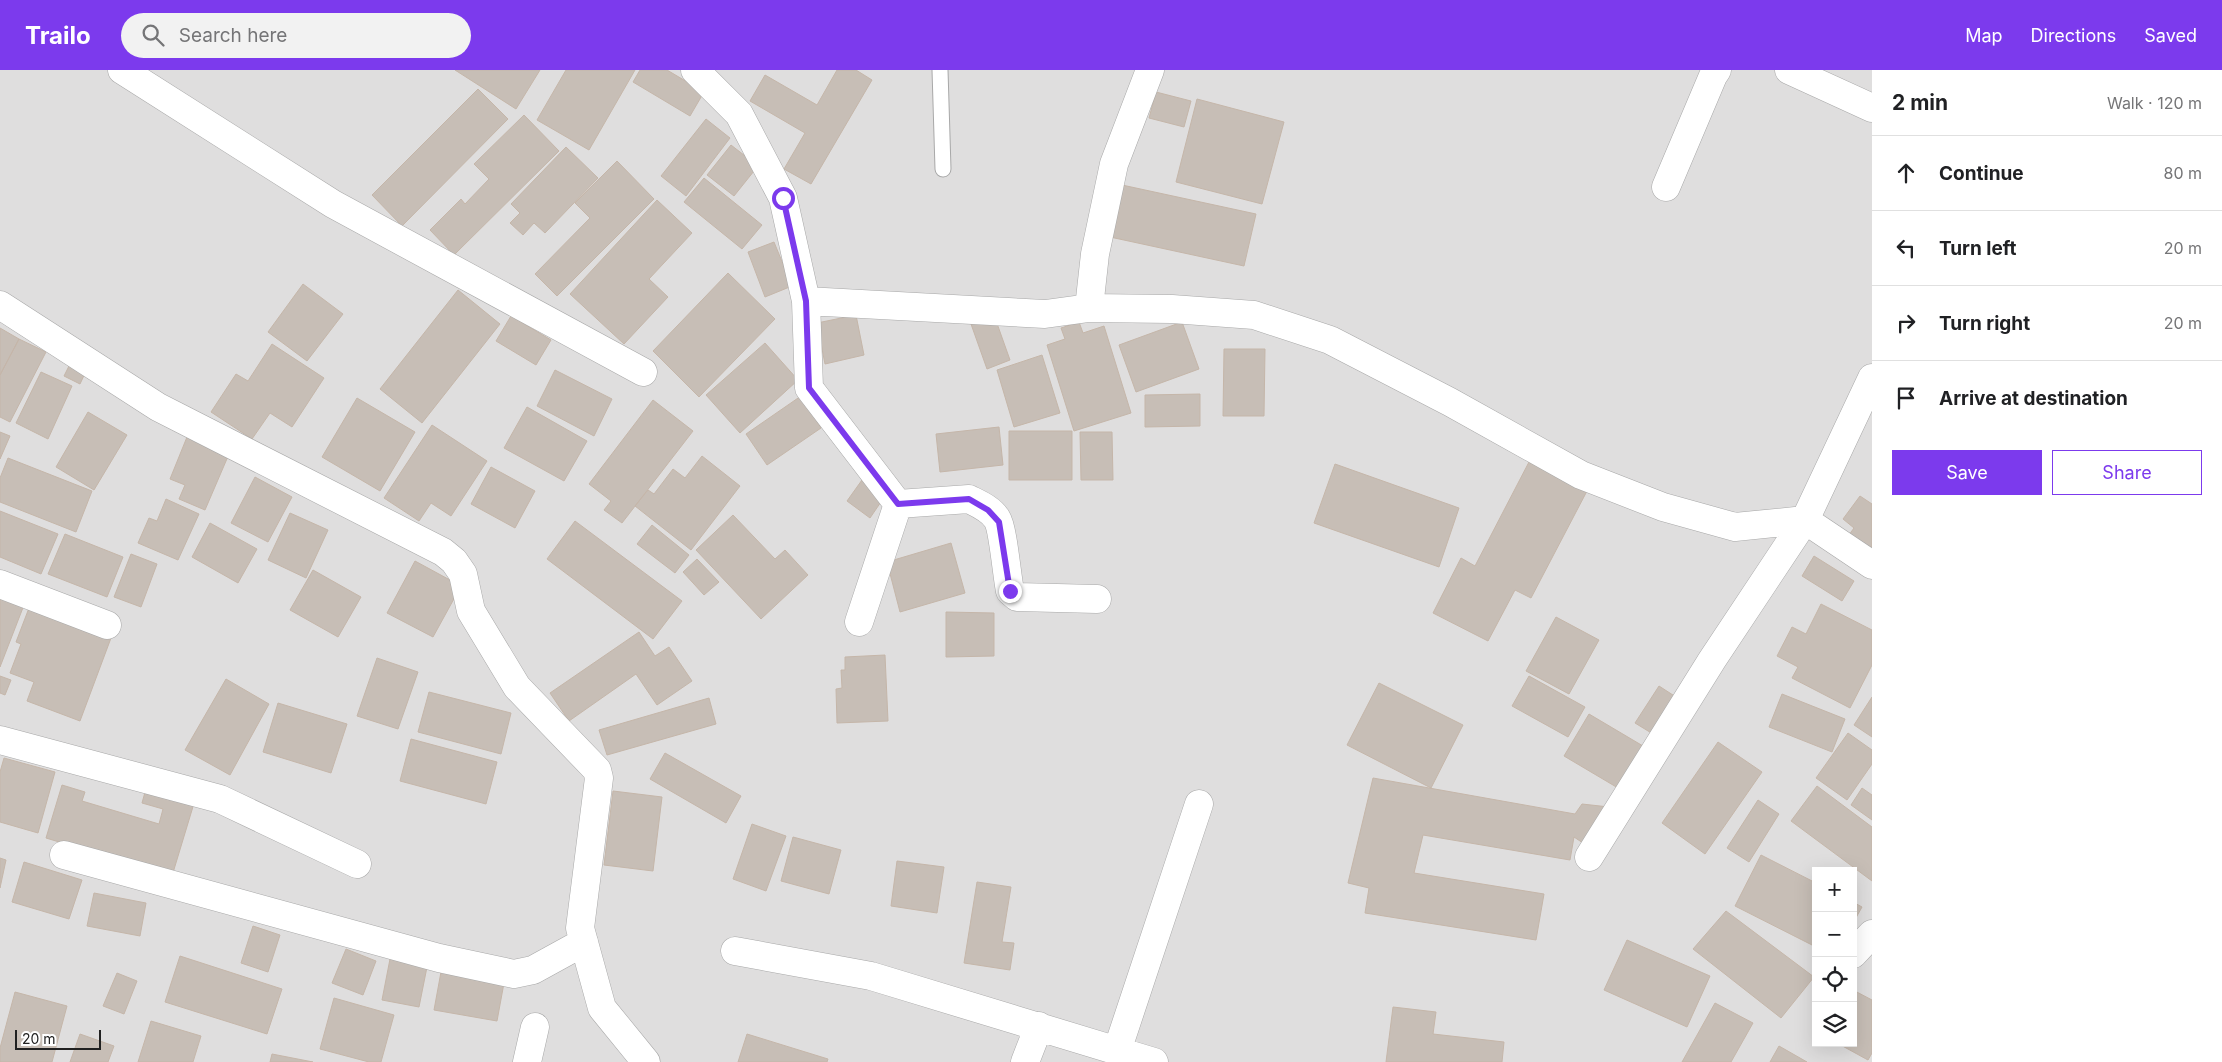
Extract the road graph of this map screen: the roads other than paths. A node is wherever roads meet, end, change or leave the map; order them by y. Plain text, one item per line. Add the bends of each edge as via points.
1 (122, 70) edge
2 (695, 70) edge
3 (940, 70) edge
4 (1150, 70) edge
5 (1717, 70) edge
6 (1789, 70) edge
7 (1872, 108) edge
8 (943, 169) dead end
9 (1666, 187) dead end
10 (806, 301) junction
11 (0, 305) edge
12 (1089, 308) junction
13 (642, 372) dead end
14 (1872, 378) edge
15 (898, 504) junction
16 (1805, 520) junction
17 (1872, 565) edge
18 (0, 584) edge
19 (1097, 599) dead end
20 (859, 622) dead end
21 (107, 625) dead end
22 (0, 740) edge
23 (1198, 804) dead end
24 (64, 855) dead end
25 (1590, 857) dead end
26 (357, 864) dead end
27 (1872, 934) edge
28 (584, 942) junction
29 (735, 950) dead end
30 (1857, 950) edge
31 (1039, 1026) junction
32 (535, 1027) dead end
33 (1117, 1050) junction
34 (527, 1062) edge
35 (646, 1062) edge
36 (1025, 1062) edge
37 (1154, 1062) edge

1 - 13 street via 333,204
2 - 10 street via 739,114 783,198
3 - 8 lane
4 - 12 street via 1114,164 1095,254
5 - 9 street
6 - 7 street
10 - 12 street via 1045,314
10 - 15 street via 809,388
11 - 28 street via 158,407 443,552 454,561 463,574 471,611 517,687 597,770 599,778 580,928
12 - 16 street via 1172,309 1254,316 1330,340 1581,475 1663,507 1736,527
14 - 16 street
15 - 19 street via 969,499 978,503 999,522 1010,591 1016,597
15 - 20 street
16 - 17 street
16 - 25 street via 1712,660
18 - 21 street
22 - 26 street via 220,799
23 - 33 street
24 - 28 street via 439,958 514,974 533,970
27 - 30 street
28 - 35 street via 602,1008
29 - 31 street via 871,976
31 - 33 street
31 - 36 street
32 - 34 street
33 - 37 street

